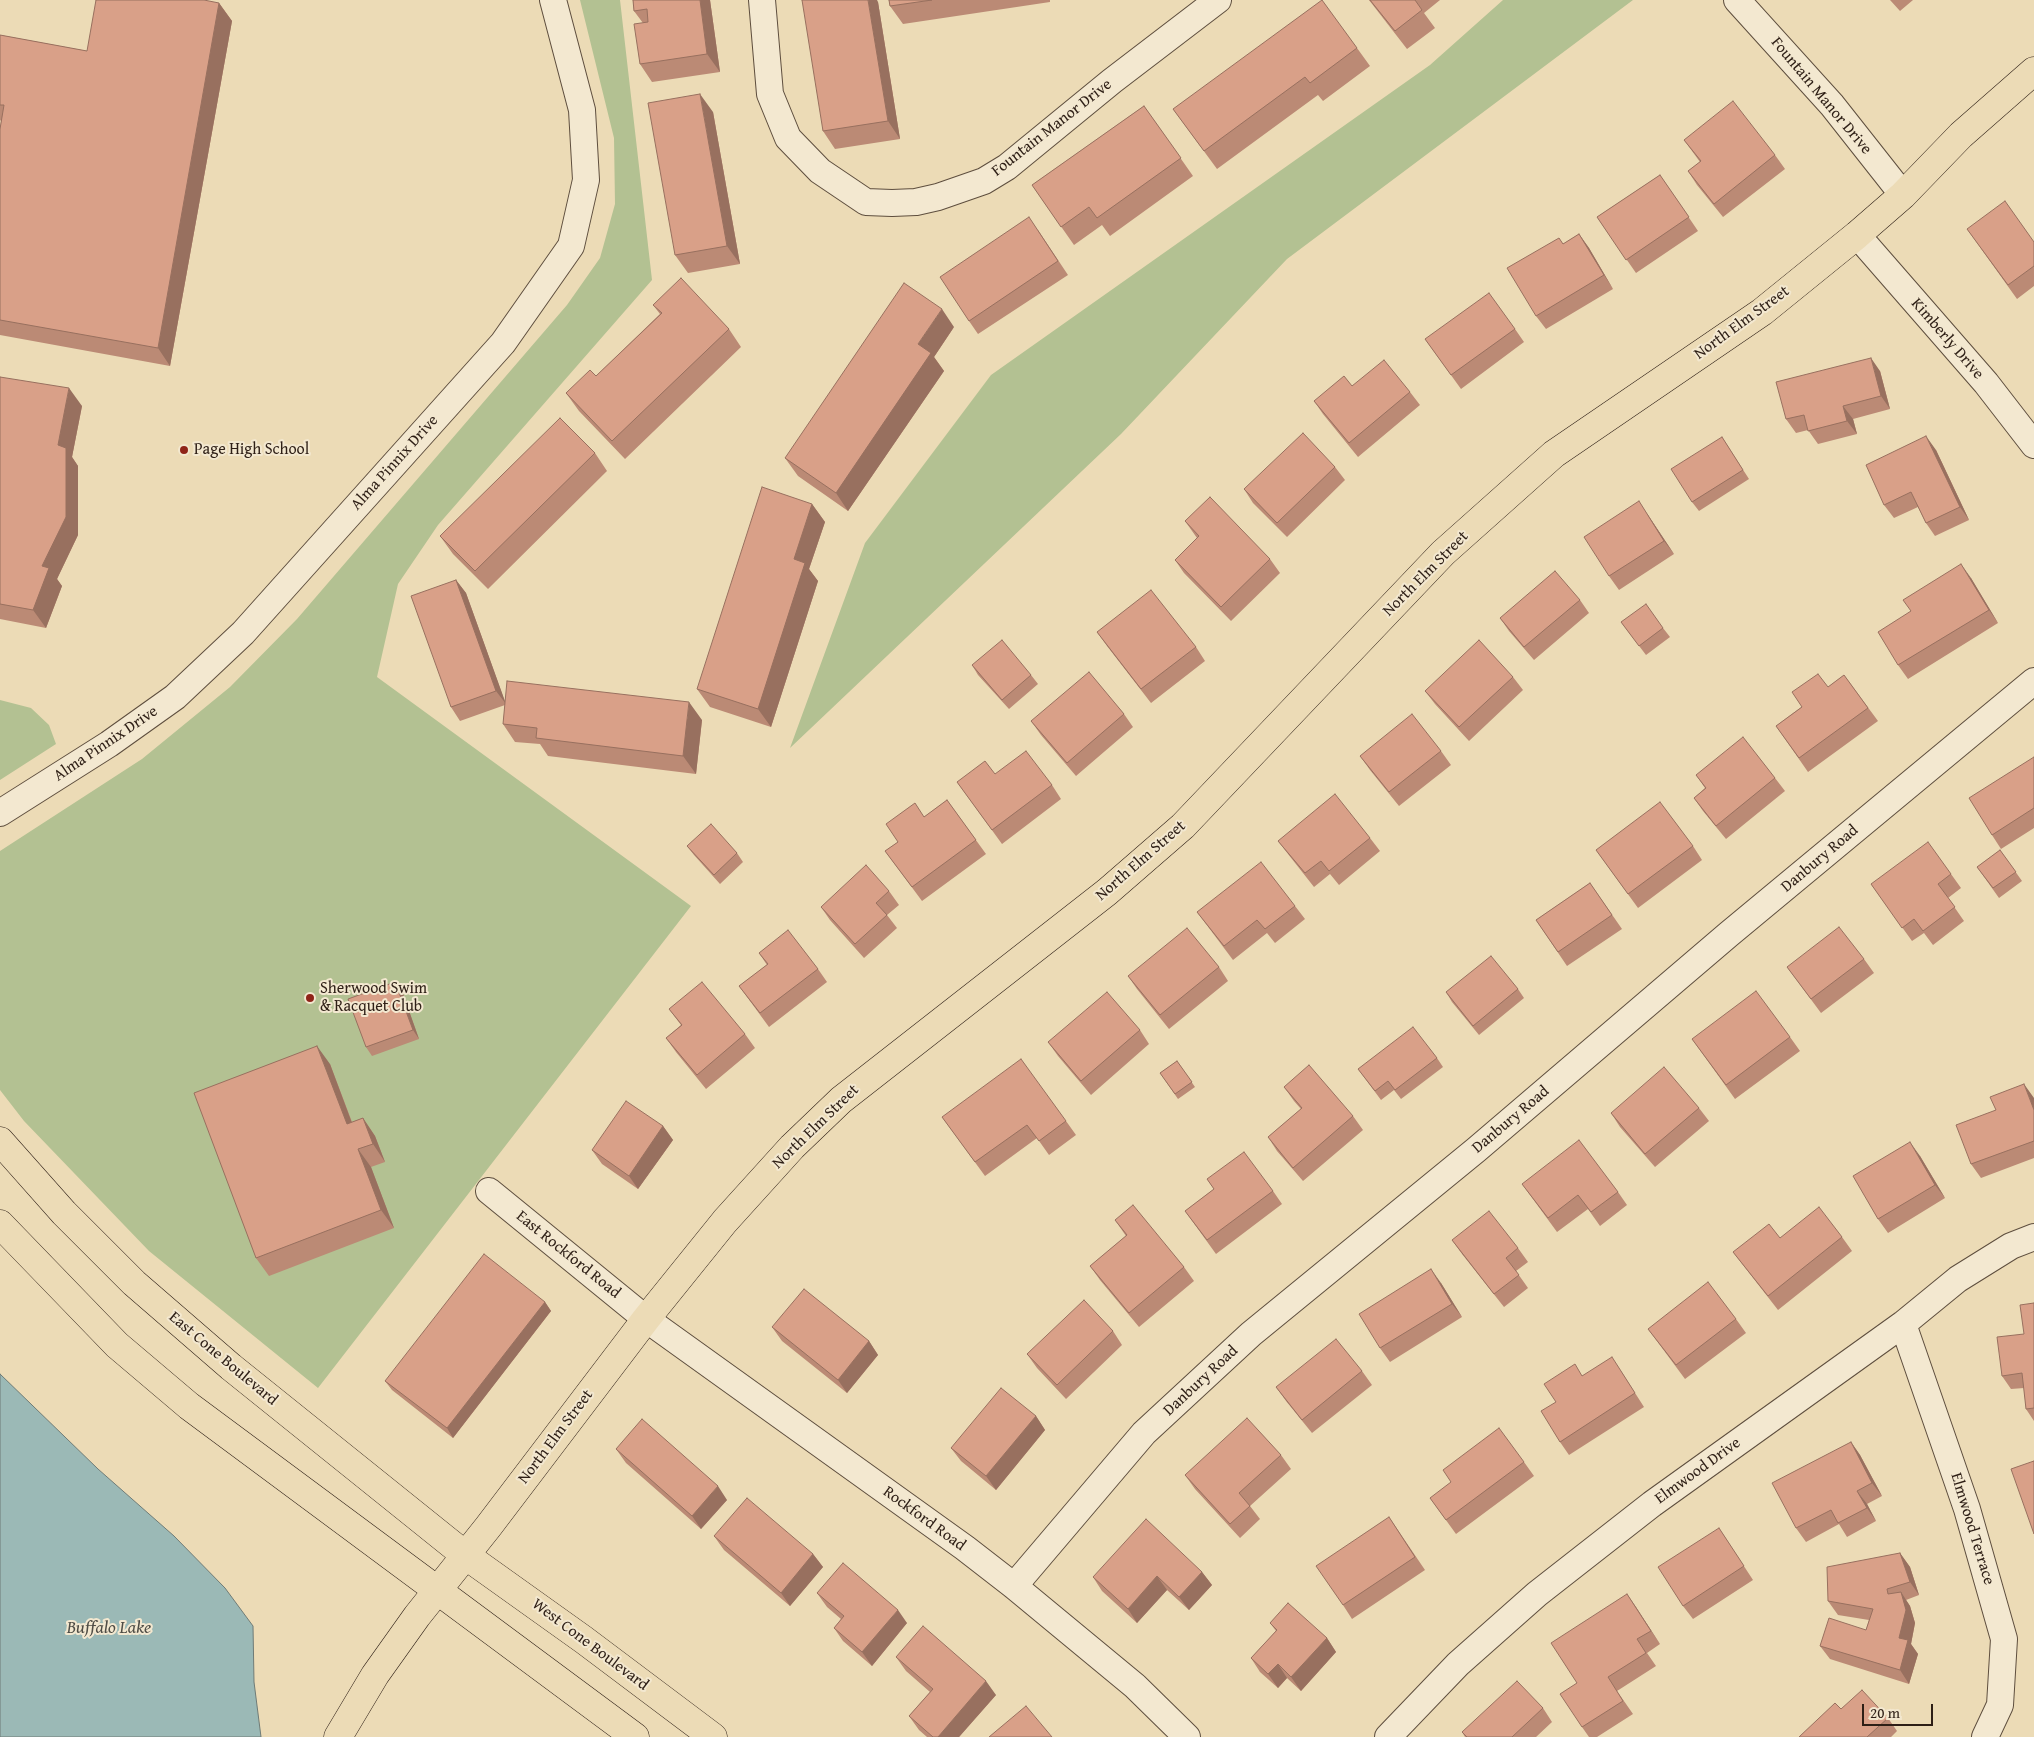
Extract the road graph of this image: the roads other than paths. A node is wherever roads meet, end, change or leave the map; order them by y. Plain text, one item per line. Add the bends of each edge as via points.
1 (554, 0) edge
2 (762, 0) edge
3 (1218, 0) edge
4 (1737, 0) edge
5 (2034, 70) edge
6 (1903, 195) junction
7 (1857, 235) junction
8 (2034, 446) edge
9 (2034, 681) edge
10 (0, 813) edge
11 (0, 1141) edge
12 (489, 1191) dead end
13 (0, 1224) edge
14 (2034, 1237) edge
15 (646, 1319) junction
16 (1903, 1324) junction
17 (465, 1555) junction
18 (1014, 1586) junction
19 (437, 1591) junction
20 (338, 1737) edge
21 (635, 1737) edge
22 (713, 1737) edge
23 (1187, 1737) edge
24 (1388, 1737) edge
25 (1985, 1737) edge

1 - 10 street, Alma Pinnix Drive via 582,110 586,180 572,246 503,343 244,633 168,702 109,744
2 - 3 street, Fountain Manor Drive via 770,94 788,138 820,172 866,202 892,203 938,197 984,180 1007,167
4 - 6 street, Fountain Manor Drive via 1832,105
5 - 6 main road, North Elm Street via 1961,135
6 - 7 main road, North Elm Street
7 - 8 street, Kimberly Drive via 1986,383
7 - 15 main road, North Elm Street via 1762,312 1554,454 1443,553 1183,826 1107,892 841,1100 792,1147 725,1221
9 - 18 street, Danbury Road via 1729,934 1476,1150 1251,1334 1144,1433
11 - 17 main road, East Cone Boulevard via 64,1213 134,1283 231,1368
12 - 15 street, East Rockford Road
13 - 19 main road via 117,1345 167,1388
14 - 16 street, Elmwood Drive via 2011,1246 1958,1279
15 - 17 main road, North Elm Street
15 - 18 street, Rockford Road
16 - 24 street, Elmwood Drive via 1652,1504 1537,1594 1458,1664
16 - 25 street, Elmwood Terrace via 1967,1509 2004,1639 2000,1705
17 - 19 main road, North Elm Street
17 - 22 main road, West Cone Boulevard
18 - 23 street, Rockford Road via 1135,1686
19 - 20 main road, North Elm Street via 384,1661
19 - 21 main road

